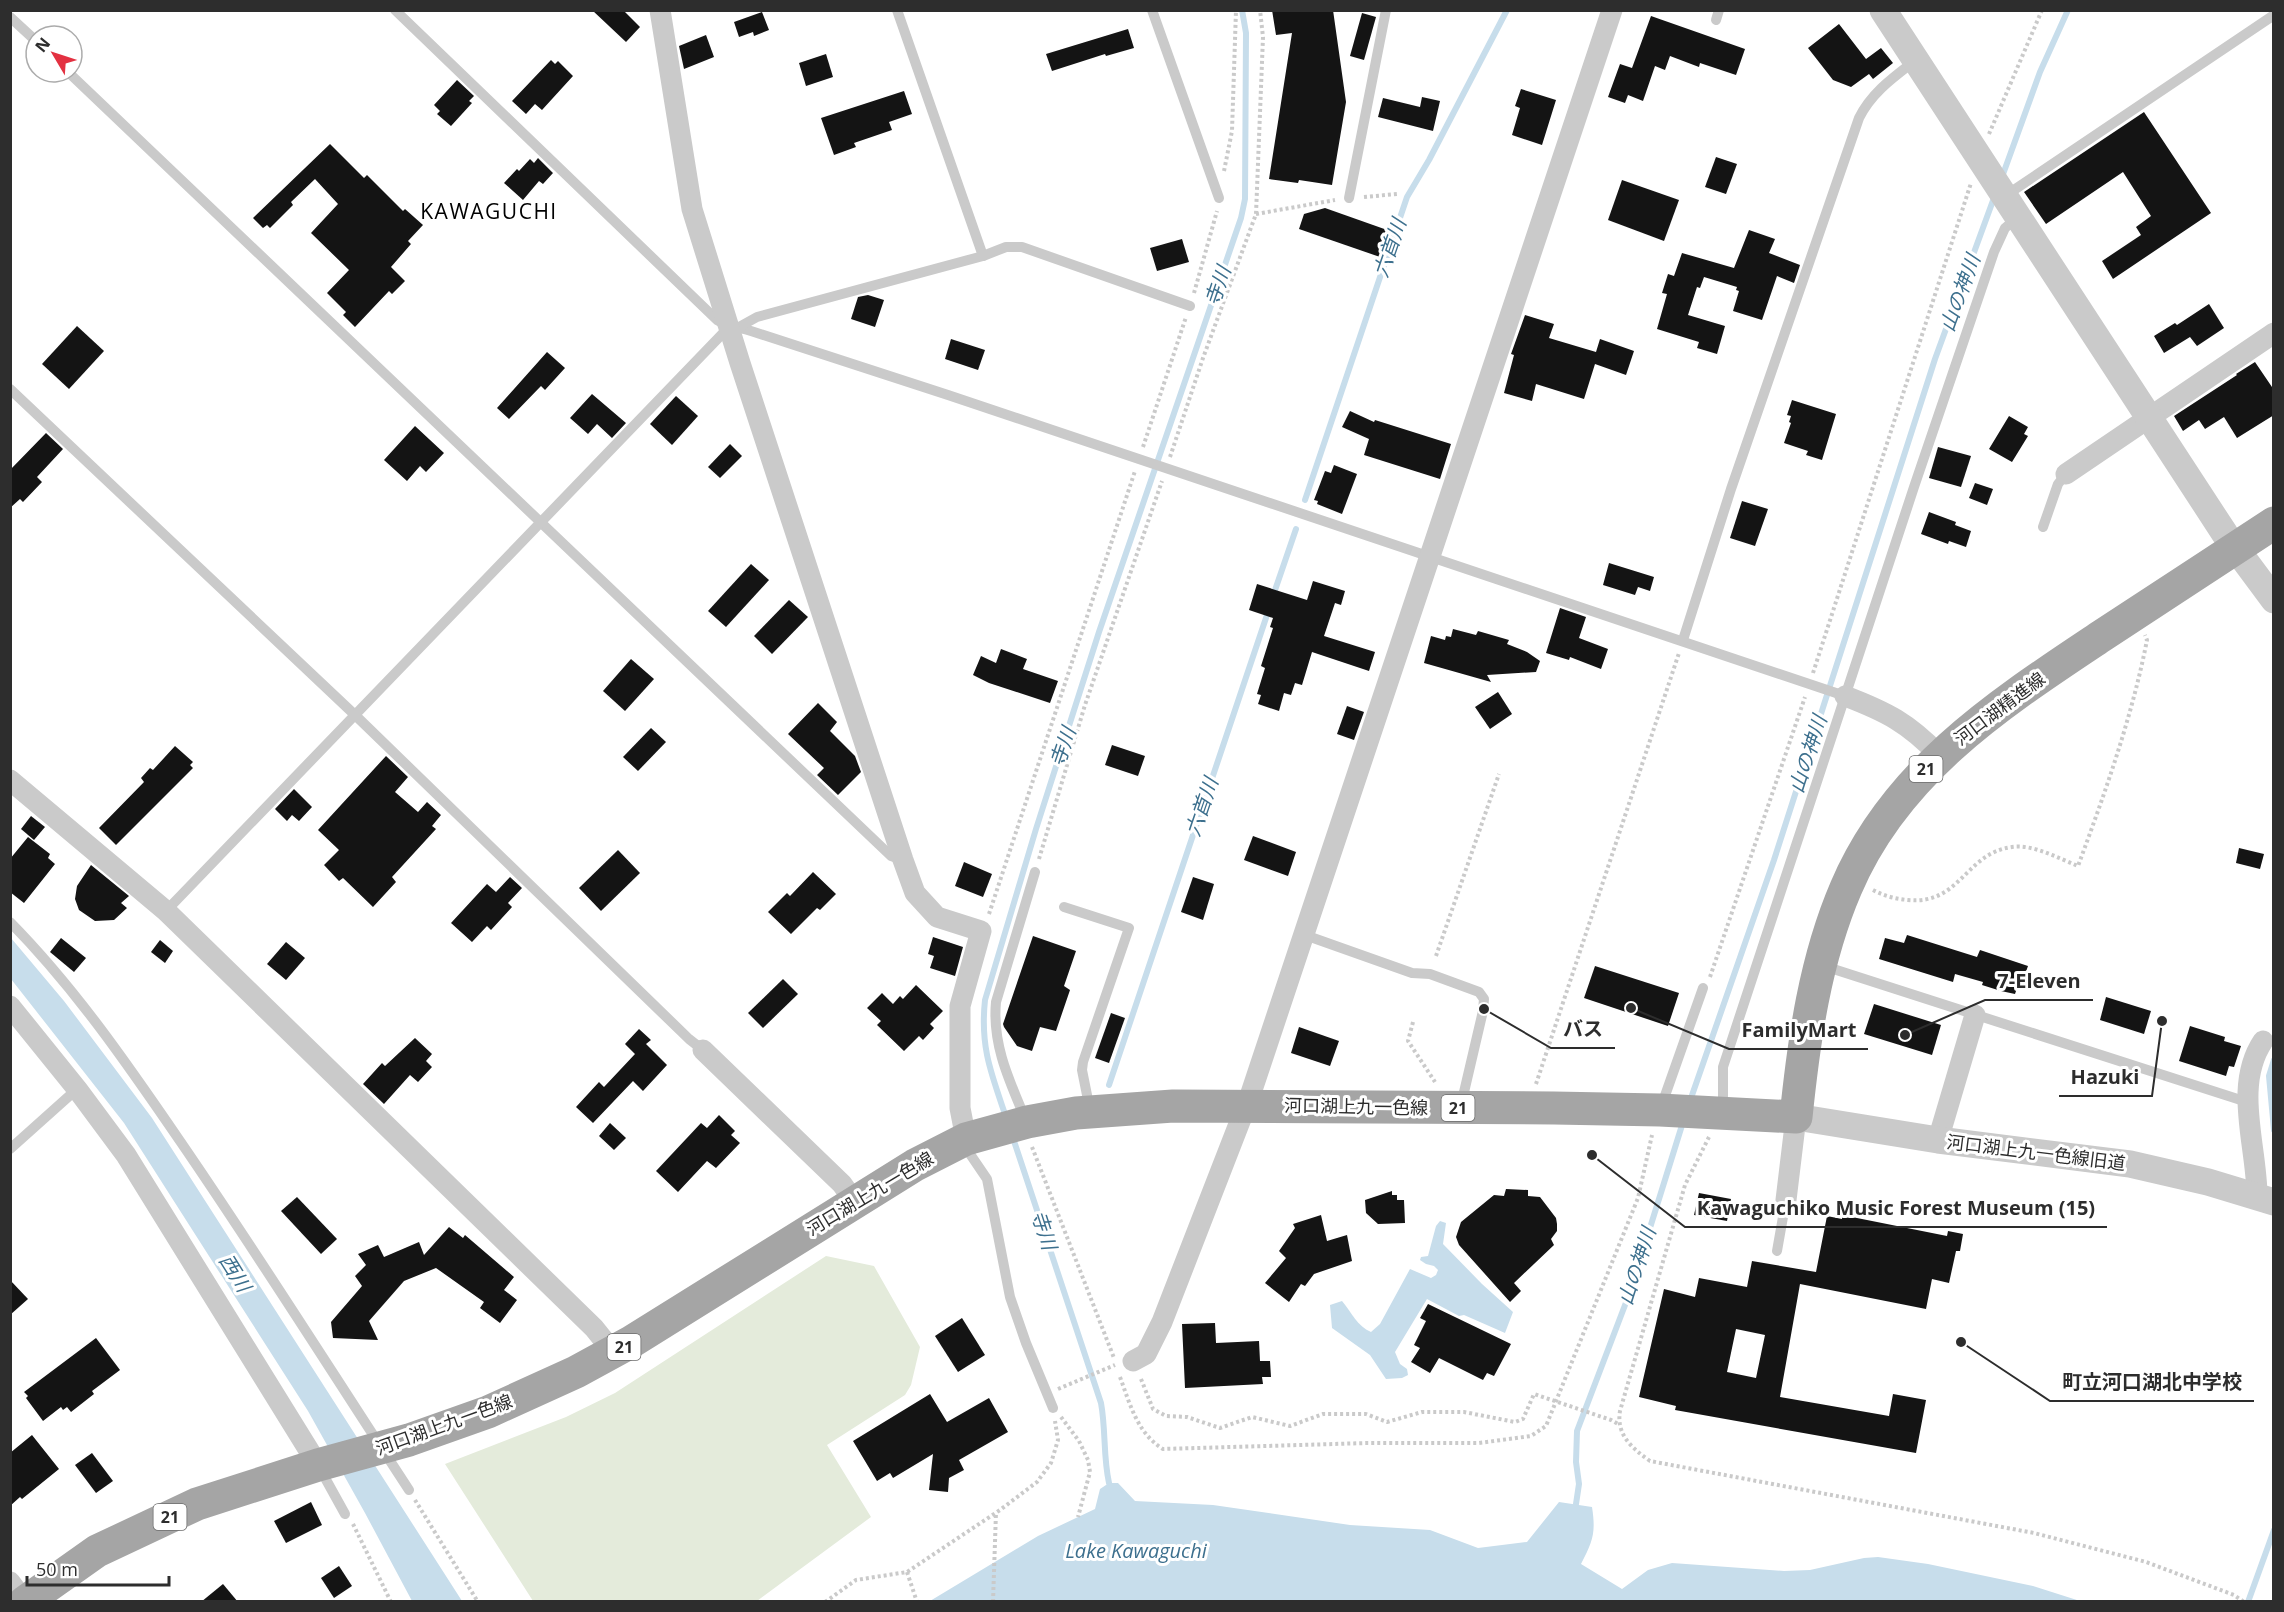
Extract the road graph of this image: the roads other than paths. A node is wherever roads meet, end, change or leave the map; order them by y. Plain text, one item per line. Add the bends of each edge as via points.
1 (395, 10) edge
2 (660, 10) edge
3 (897, 10) edge
4 (1152, 10) edge
5 (1386, 10) edge
6 (1612, 10) edge
7 (1883, 10) edge
8 (2274, 15) edge
9 (10, 17) edge
10 (24, 30) edge
11 (1916, 60) junction
12 (81, 84) edge
13 (1219, 198) road end
14 (1349, 198) road end
15 (2011, 207) junction
16 (983, 256) junction
17 (1190, 306) road end
18 (734, 327) junction
19 (2274, 333) edge
20 (10, 390) edge
21 (2147, 417) junction
22 (2066, 474) joint
23 (540, 521) junction
24 (2274, 523) edge
25 (2043, 527) dead end
26 (2234, 549) junction
27 (1429, 557) junction
28 (2274, 600) edge
29 (1683, 640) junction
30 (1842, 695) junction
31 (355, 716) junction
32 (1939, 755) junction
33 (12, 785) edge
34 (903, 860) junction
35 (1035, 872) road end
36 (1064, 907) dead end
37 (166, 911) junction
38 (10, 922) edge
39 (1302, 934) junction
40 (1820, 965) junction
41 (1703, 988) road end
42 (10, 1006) edge
43 (1975, 1015) junction
44 (2263, 1041) dead end
45 (704, 1050) joint
46 (78, 1089) junction
47 (2247, 1101) junction
48 (1246, 1106) junction
49 (1460, 1108) junction
50 (1091, 1112) junction
51 (1661, 1115) junction
52 (1796, 1117) junction
53 (1715, 1118) junction
54 (1025, 1130) junction
55 (974, 1137) junction
56 (1938, 1140) junction
57 (10, 1149) edge
58 (2265, 1199) edge
59 (1786, 1200) joint
60 (854, 1201) junction
61 (1777, 1251) dead end
62 (614, 1353) junction
63 (1125, 1363) road end
64 (1052, 1405) road end
65 (377, 1449) junction
66 (323, 1463) junction
67 (409, 1490) road end
68 (345, 1515) road end
69 (10, 1582) edge
70 (25, 1602) edge

1 - 18 lane via 717,320
2 - 18 street via 692,209
3 - 16 lane
4 - 13 lane
5 - 14 lane
6 - 27 street
7 - 11 street
8 - 15 lane
9 - 10 lane
11 - 15 street
11 - 29 lane via 1876,92 1859,118
12 - 23 lane
15 - 21 street
15 - 30 lane
16 - 17 lane via 1022,247
16 - 18 lane via 757,317
18 - 23 lane
18 - 27 lane via 948,394
18 - 34 street
19 - 21 street
20 - 31 lane
21 - 22 street
21 - 26 street
22 - 25 lane via 2058,484
23 - 31 lane
23 - 34 lane via 891,856
24 - 26 main road, 河口湖精進線 / 21
26 - 28 street
26 - 32 main road, 河口湖精進線 / 21 via 1989,714
27 - 29 lane
27 - 39 street
29 - 30 lane
30 - 32 street via 1892,715
30 - 53 lane via 1723,1067
31 - 37 lane
31 - 45 lane
32 - 40 main road, 河口湖精進線 / 21 via 1912,783 1876,832 1833,920
33 - 37 street
34 - 55 street via 915,893 936,917 981,932 960,1006 960,1108
35 - 54 lane via 996,1002 994,1021 996,1042
36 - 50 lane via 1129,928 1083,1062
37 - 62 street via 594,1328
38 - 65 lane via 78,1000 145,1089 231,1216
39 - 48 street
39 - 49 lane via 1479,992 1485,999
40 - 43 lane
40 - 52 main road, 河口湖精進線 / 21
41 - 51 lane
42 - 46 street
43 - 47 lane
43 - 56 street
44 - 47 street via 2250,1067
45 - 60 street via 842,1184
46 - 57 lane
46 - 66 street via 126,1155
47 - 58 street via 2257,1177
48 - 49 main road, 河口湖上九一色線 / 21
48 - 50 main road, 河口湖上九一色線 / 21
48 - 63 street via 1162,1322 1146,1354
49 - 51 main road, 河口湖上九一色線 / 21
50 - 54 main road, 河口湖上九一色線 / 21
51 - 53 main road, 河口湖上九一色線 / 21
52 - 53 main road, 河口湖上九一色線 / 21
52 - 56 street, 河口湖上九一色線旧道
52 - 59 street
54 - 55 main road, 河口湖上九一色線 / 21
55 - 60 main road, 河口湖上九一色線 / 21 via 915,1165
55 - 64 lane via 970,1154 987,1179 1010,1297
56 - 58 street, 河口湖上九一色線旧道 via 2130,1164
59 - 61 lane
60 - 62 main road, 河口湖上九一色線 / 21
62 - 65 main road, 河口湖上九一色線 / 21 via 488,1412
65 - 66 main road, 河口湖上九一色線 / 21
65 - 67 lane
66 - 68 lane
66 - 70 main road, 河口湖上九一色線 / 21 via 197,1504 127,1536 97,1551
69 - 70 street

